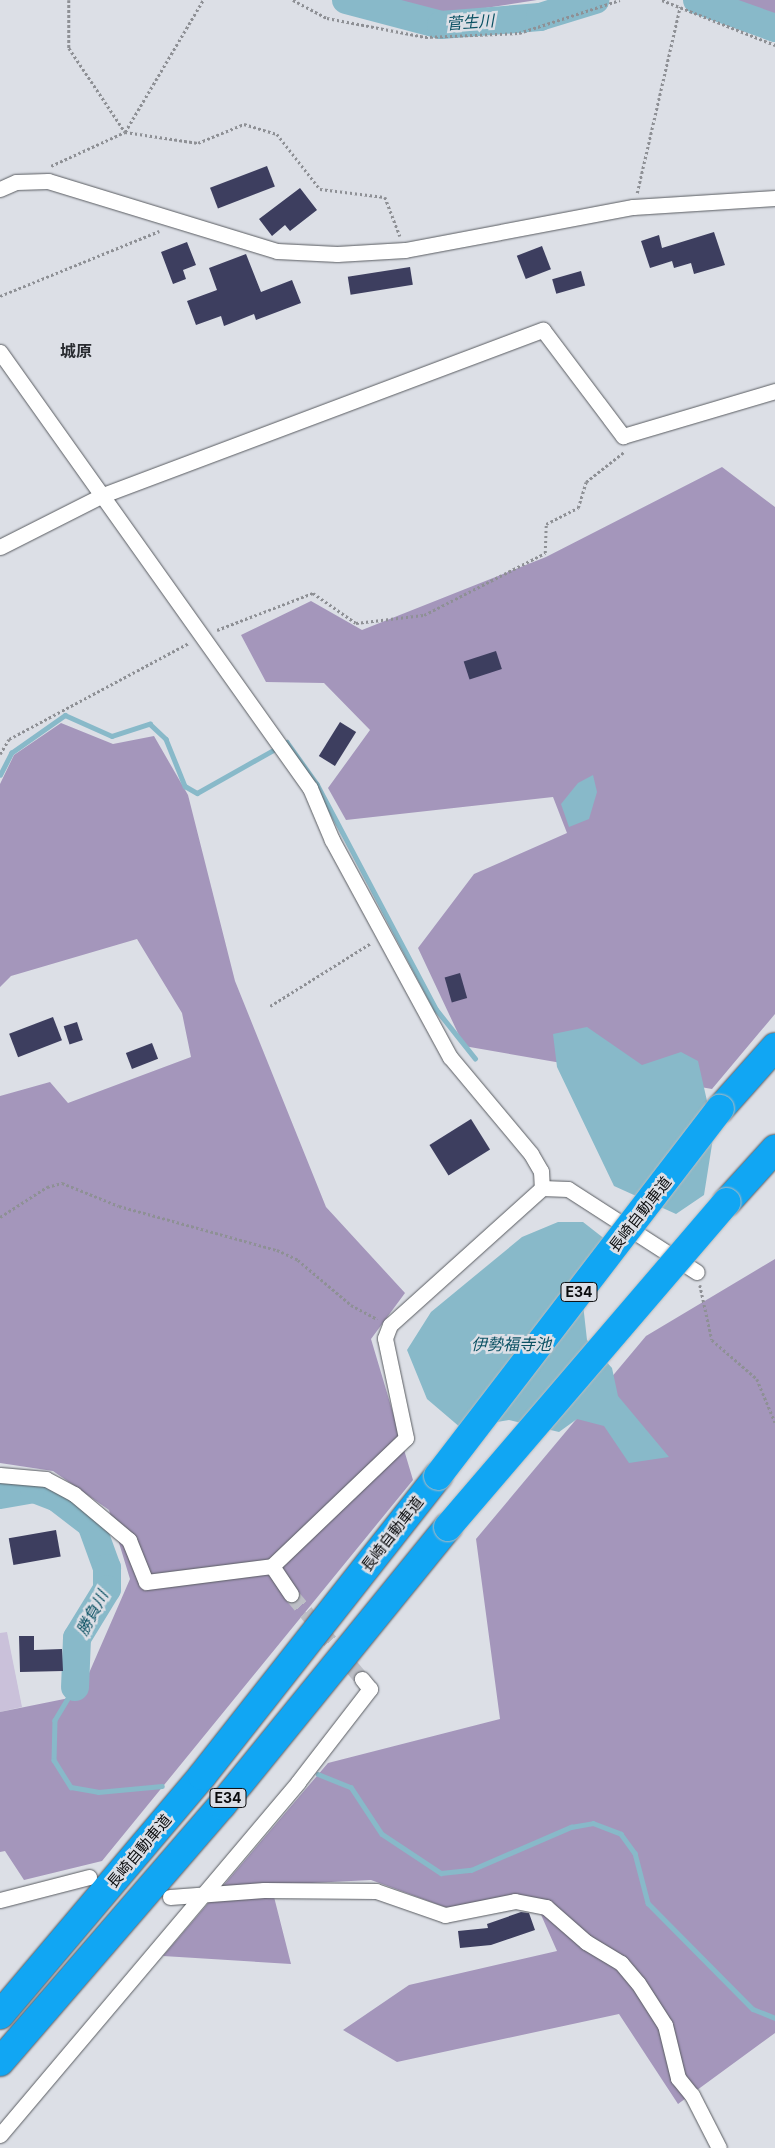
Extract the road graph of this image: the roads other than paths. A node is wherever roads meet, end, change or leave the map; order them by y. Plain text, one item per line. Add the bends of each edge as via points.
1 (0, 190) edge
2 (775, 198) edge
3 (0, 352) edge
4 (775, 392) edge
5 (103, 495) junction
6 (0, 547) edge
7 (775, 1047) edge
8 (775, 1149) edge
9 (542, 1188) junction
10 (697, 1272) road end
11 (0, 1475) edge
12 (272, 1566) junction
13 (291, 1594) tunnel mouth
14 (362, 1679) tunnel mouth
15 (89, 1877) dead end
16 (201, 1895) junction
17 (170, 1897) dead end
18 (0, 1900) edge
19 (0, 2015) edge
20 (0, 2062) edge
21 (0, 2135) edge
22 (719, 2148) edge

1 - 2 street via 16,182 48,181 277,252 405,250 633,207
3 - 5 street
4 - 5 street via 623,436 543,330
5 - 6 street
5 - 9 street via 310,788 383,936 450,1057 531,1154 541,1171
7 - 19 highway, 長崎自動車道 / E34, bridge via 720,1109 202,1776
8 - 20 highway, E34, bridge via 448,1527 222,1805
9 - 10 street via 568,1189
9 - 12 street via 390,1325 385,1338 406,1438
11 - 12 street via 46,1479 74,1494 129,1540 146,1582
12 - 13 street
14 - 16 street via 370,1688 298,1782
15 - 18 street
16 - 17 street
16 - 21 street via 123,1994
16 - 22 street via 376,1891 445,1914 515,1901 546,1907 586,1942 620,1964 638,1982 665,2026 678,2078 692,2095

